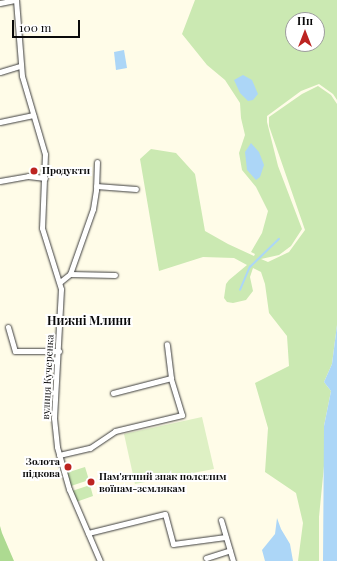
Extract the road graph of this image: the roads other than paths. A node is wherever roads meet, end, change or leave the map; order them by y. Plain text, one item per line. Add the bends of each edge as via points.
1 (15, 0) edge
2 (0, 3) edge
3 (20, 66) junction
4 (0, 72) edge
5 (33, 115) junction
6 (0, 122) edge
7 (97, 162) dead end
8 (45, 178) junction
9 (0, 181) edge
10 (96, 186) junction
11 (136, 189) dead end
12 (70, 274) junction
13 (115, 275) dead end
14 (60, 282) junction
15 (8, 327) dead end
16 (167, 344) dead end
17 (59, 351) junction
18 (171, 378) junction
19 (113, 393) dead end
20 (59, 455) junction
21 (221, 520) dead end
22 (88, 533) junction
23 (226, 537) junction
24 (230, 550) junction
25 (206, 558) dead end
26 (100, 561) edge
27 (233, 561) edge

1 - 2 street
1 - 3 street, вулиця Кучеренка
3 - 4 street
3 - 5 street, вулиця Кучеренка
5 - 6 street
5 - 8 street, вулиця Кучеренка via 45,154
7 - 10 street
8 - 9 street via 28,176
8 - 14 street, вулиця Кучеренка via 42,228
10 - 11 street
10 - 12 street via 93,209
12 - 13 street
12 - 14 street
14 - 17 street, вулиця Кучеренка
15 - 17 street via 15,351
16 - 18 street
17 - 20 street, вулиця Кучеренка via 54,418
18 - 19 street
18 - 20 street via 182,415 115,431 90,448
20 - 22 street, вулиця Кучеренка via 68,489
21 - 23 street
22 - 23 street via 165,514 173,544
22 - 26 street, вулиця Кучеренка
23 - 24 street
24 - 25 street
24 - 27 street

